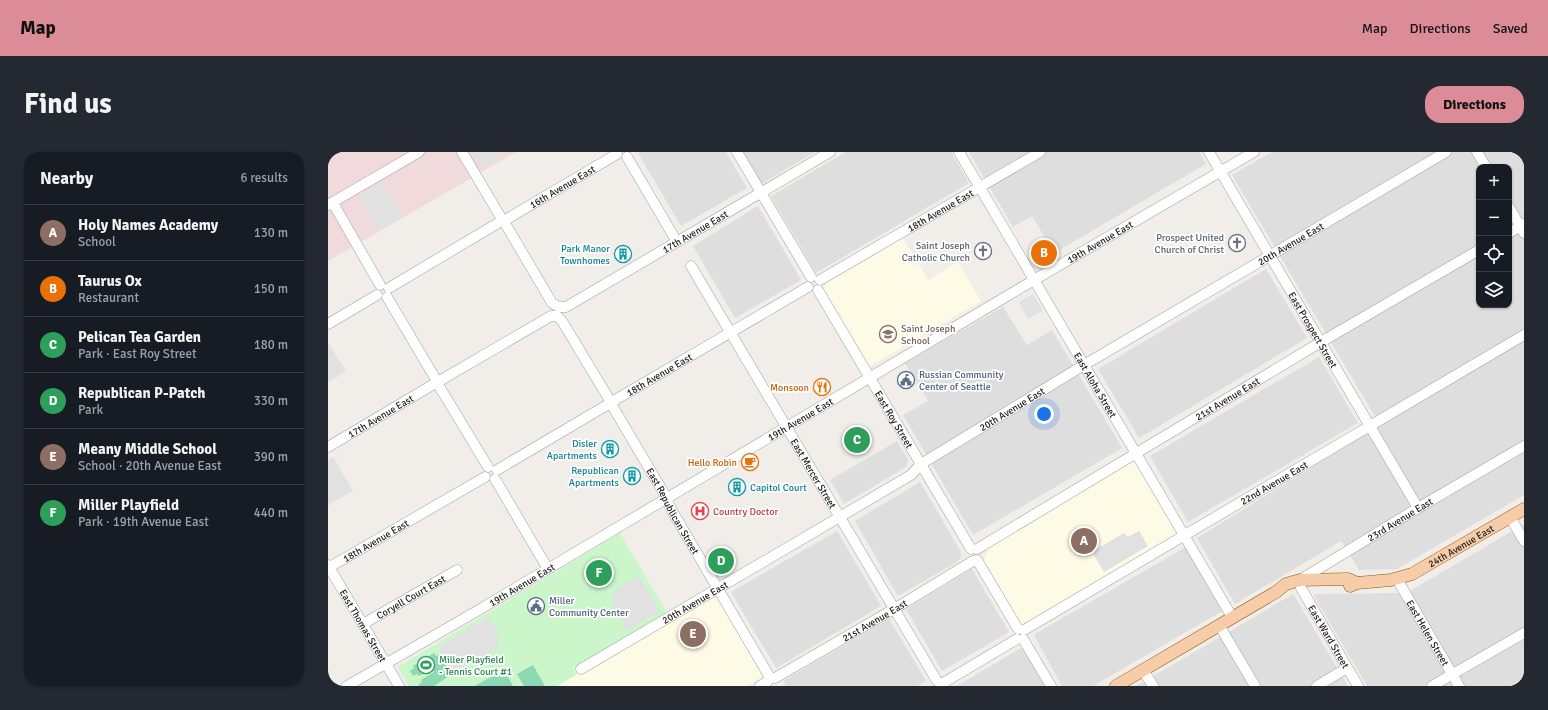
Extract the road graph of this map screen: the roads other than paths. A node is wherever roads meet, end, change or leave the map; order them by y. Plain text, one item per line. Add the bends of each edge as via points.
1 (419, 152) edge
2 (462, 152) edge
3 (737, 152) edge
4 (830, 152) edge
5 (959, 152) edge
6 (1040, 152) edge
7 (1209, 152) edge
8 (1254, 152) edge
9 (1446, 152) edge
10 (1477, 152) edge
11 (623, 154) edge
12 (1484, 164) edge
13 (1221, 172) junction
14 (980, 187) junction
15 (761, 192) junction
16 (330, 204) edge
17 (1512, 212) edge
18 (503, 221) junction
19 (1523, 228) edge
20 (1512, 231) edge
21 (678, 242) junction
22 (1476, 252) edge
23 (1270, 256) junction
24 (691, 266) dead end
25 (1034, 280) junction
26 (814, 284) junction
27 (384, 291) junction
28 (558, 312) junction
29 (328, 324) edge
30 (731, 333) junction
31 (1524, 336) edge
32 (1321, 342) junction
33 (1084, 365) junction
34 (870, 378) junction
35 (437, 382) junction
36 (611, 403) junction
37 (1370, 426) junction
38 (787, 428) junction
39 (328, 446) edge
40 (1524, 446) edge
41 (1136, 453) junction
42 (921, 464) junction
43 (491, 473) junction
44 (666, 499) junction
45 (1418, 508) junction
46 (1524, 509) edge
47 (840, 517) junction
48 (1510, 517) junction
49 (1184, 535) junction
50 (1524, 542) edge
51 (974, 549) junction
52 (975, 560) junction
53 (328, 567) edge
54 (548, 569) junction
55 (458, 570) dead end
56 (1397, 579) junction
57 (1300, 584) junction
58 (718, 589) junction
59 (894, 609) junction
60 (1232, 617) junction
61 (363, 624) junction
62 (1219, 625) junction
63 (1524, 633) edge
64 (1020, 634) junction
65 (386, 664) junction
66 (1347, 668) junction
67 (581, 669) dead end
68 (1143, 670) junction
69 (1452, 674) junction
70 (770, 682) edge
71 (939, 684) edge
72 (347, 686) edge
73 (399, 686) edge
74 (1051, 686) edge
75 (1116, 686) edge
76 (1153, 686) edge
77 (1255, 686) edge
78 (1317, 686) edge
79 (1358, 686) edge
80 (1432, 686) edge
81 (1459, 686) edge

1 - 16 street
2 - 18 street, East Republican Street
3 - 15 street, East Roy Street
4 - 15 street, 17th Avenue East
5 - 14 street, East Aloha Street
6 - 14 street, 18th Avenue East
7 - 13 street, East Prospect Street
8 - 13 street, 19th Avenue East
9 - 23 street, 20th Avenue East
10 - 12 street
11 - 18 street, 16th Avenue East
11 - 21 street
13 - 23 street, East Prospect Street
13 - 25 street, 19th Avenue East
14 - 25 street, East Aloha Street
14 - 26 street, 18th Avenue East
15 - 21 street, 17th Avenue East
15 - 26 street, East Roy Street
16 - 27 street
17 - 19 street
18 - 27 street, 16th Avenue East
18 - 28 street, East Republican Street
19 - 20 street
21 - 28 street, 17th Avenue East
22 - 32 street, 21st Avenue East
23 - 32 street, East Prospect Street
23 - 33 street, 20th Avenue East
24 - 30 street, East Mercer Street
25 - 33 street, East Aloha Street
25 - 34 street, 19th Avenue East
26 - 30 street, 18th Avenue East
26 - 34 street, East Roy Street
27 - 29 street, 16th Avenue East
27 - 35 street
28 - 35 street, 17th Avenue East
28 - 36 street, East Republican Street
30 - 36 street, 18th Avenue East
30 - 38 street, East Mercer Street
31 - 37 street, 22nd Avenue East
32 - 37 street, East Prospect Street
32 - 41 street, 21st Avenue East
33 - 41 street, East Aloha Street
33 - 42 street, 20th Avenue East
34 - 38 street, 19th Avenue East
34 - 42 street, East Roy Street
35 - 39 street, 17th Avenue East
35 - 43 street
36 - 43 street, 18th Avenue East
36 - 44 street, East Republican Street
37 - 45 street, East Prospect Street
37 - 49 street, 22nd Avenue East
38 - 44 street, 19th Avenue East
38 - 47 street, East Mercer Street
40 - 45 street, 23rd Avenue East
41 - 49 street, East Aloha Street
41 - 51 street, 21st Avenue East
42 - 47 street, 20th Avenue East via 911,475
42 - 51 street, East Roy Street
43 - 53 street, 18th Avenue East
43 - 54 street
44 - 54 street, 19th Avenue East
44 - 58 street, East Republican Street
45 - 57 street, 23rd Avenue East
46 - 48 main road, 24th Avenue East
47 - 58 street, 20th Avenue East
47 - 59 street, East Mercer Street
48 - 50 street
48 - 56 main road, 24th Avenue East via 1423,568
49 - 60 street, East Aloha Street
49 - 64 street, 22nd Avenue East
51 - 52 street via 969,555
52 - 59 street, 21st Avenue East
52 - 64 street
53 - 61 street, East Thomas Street
54 - 65 street, 19th Avenue East
55 - 61 street, Coryell Court East
56 - 57 main road, 24th Avenue East via 1349,586
56 - 69 street, East Helen Street
57 - 60 main road, 23rd Avenue East via 1276,592
57 - 66 street, East Ward Street
58 - 67 street, 20th Avenue East
58 - 70 street, East Republican Street
59 - 70 street, 21st Avenue East
59 - 71 street, East Mercer Street
60 - 62 main road, 23rd Avenue East
61 - 65 street, East Thomas Street
62 - 68 main road, 23rd Avenue East
62 - 77 street
63 - 69 street
64 - 71 street, 22nd Avenue East
64 - 74 street
65 - 72 street, 19th Avenue East
65 - 73 street, East Thomas Street
66 - 78 street
66 - 79 street, East Ward Street
68 - 75 main road, 23rd Avenue East
68 - 76 street
69 - 80 street
69 - 81 street, East Helen Street

